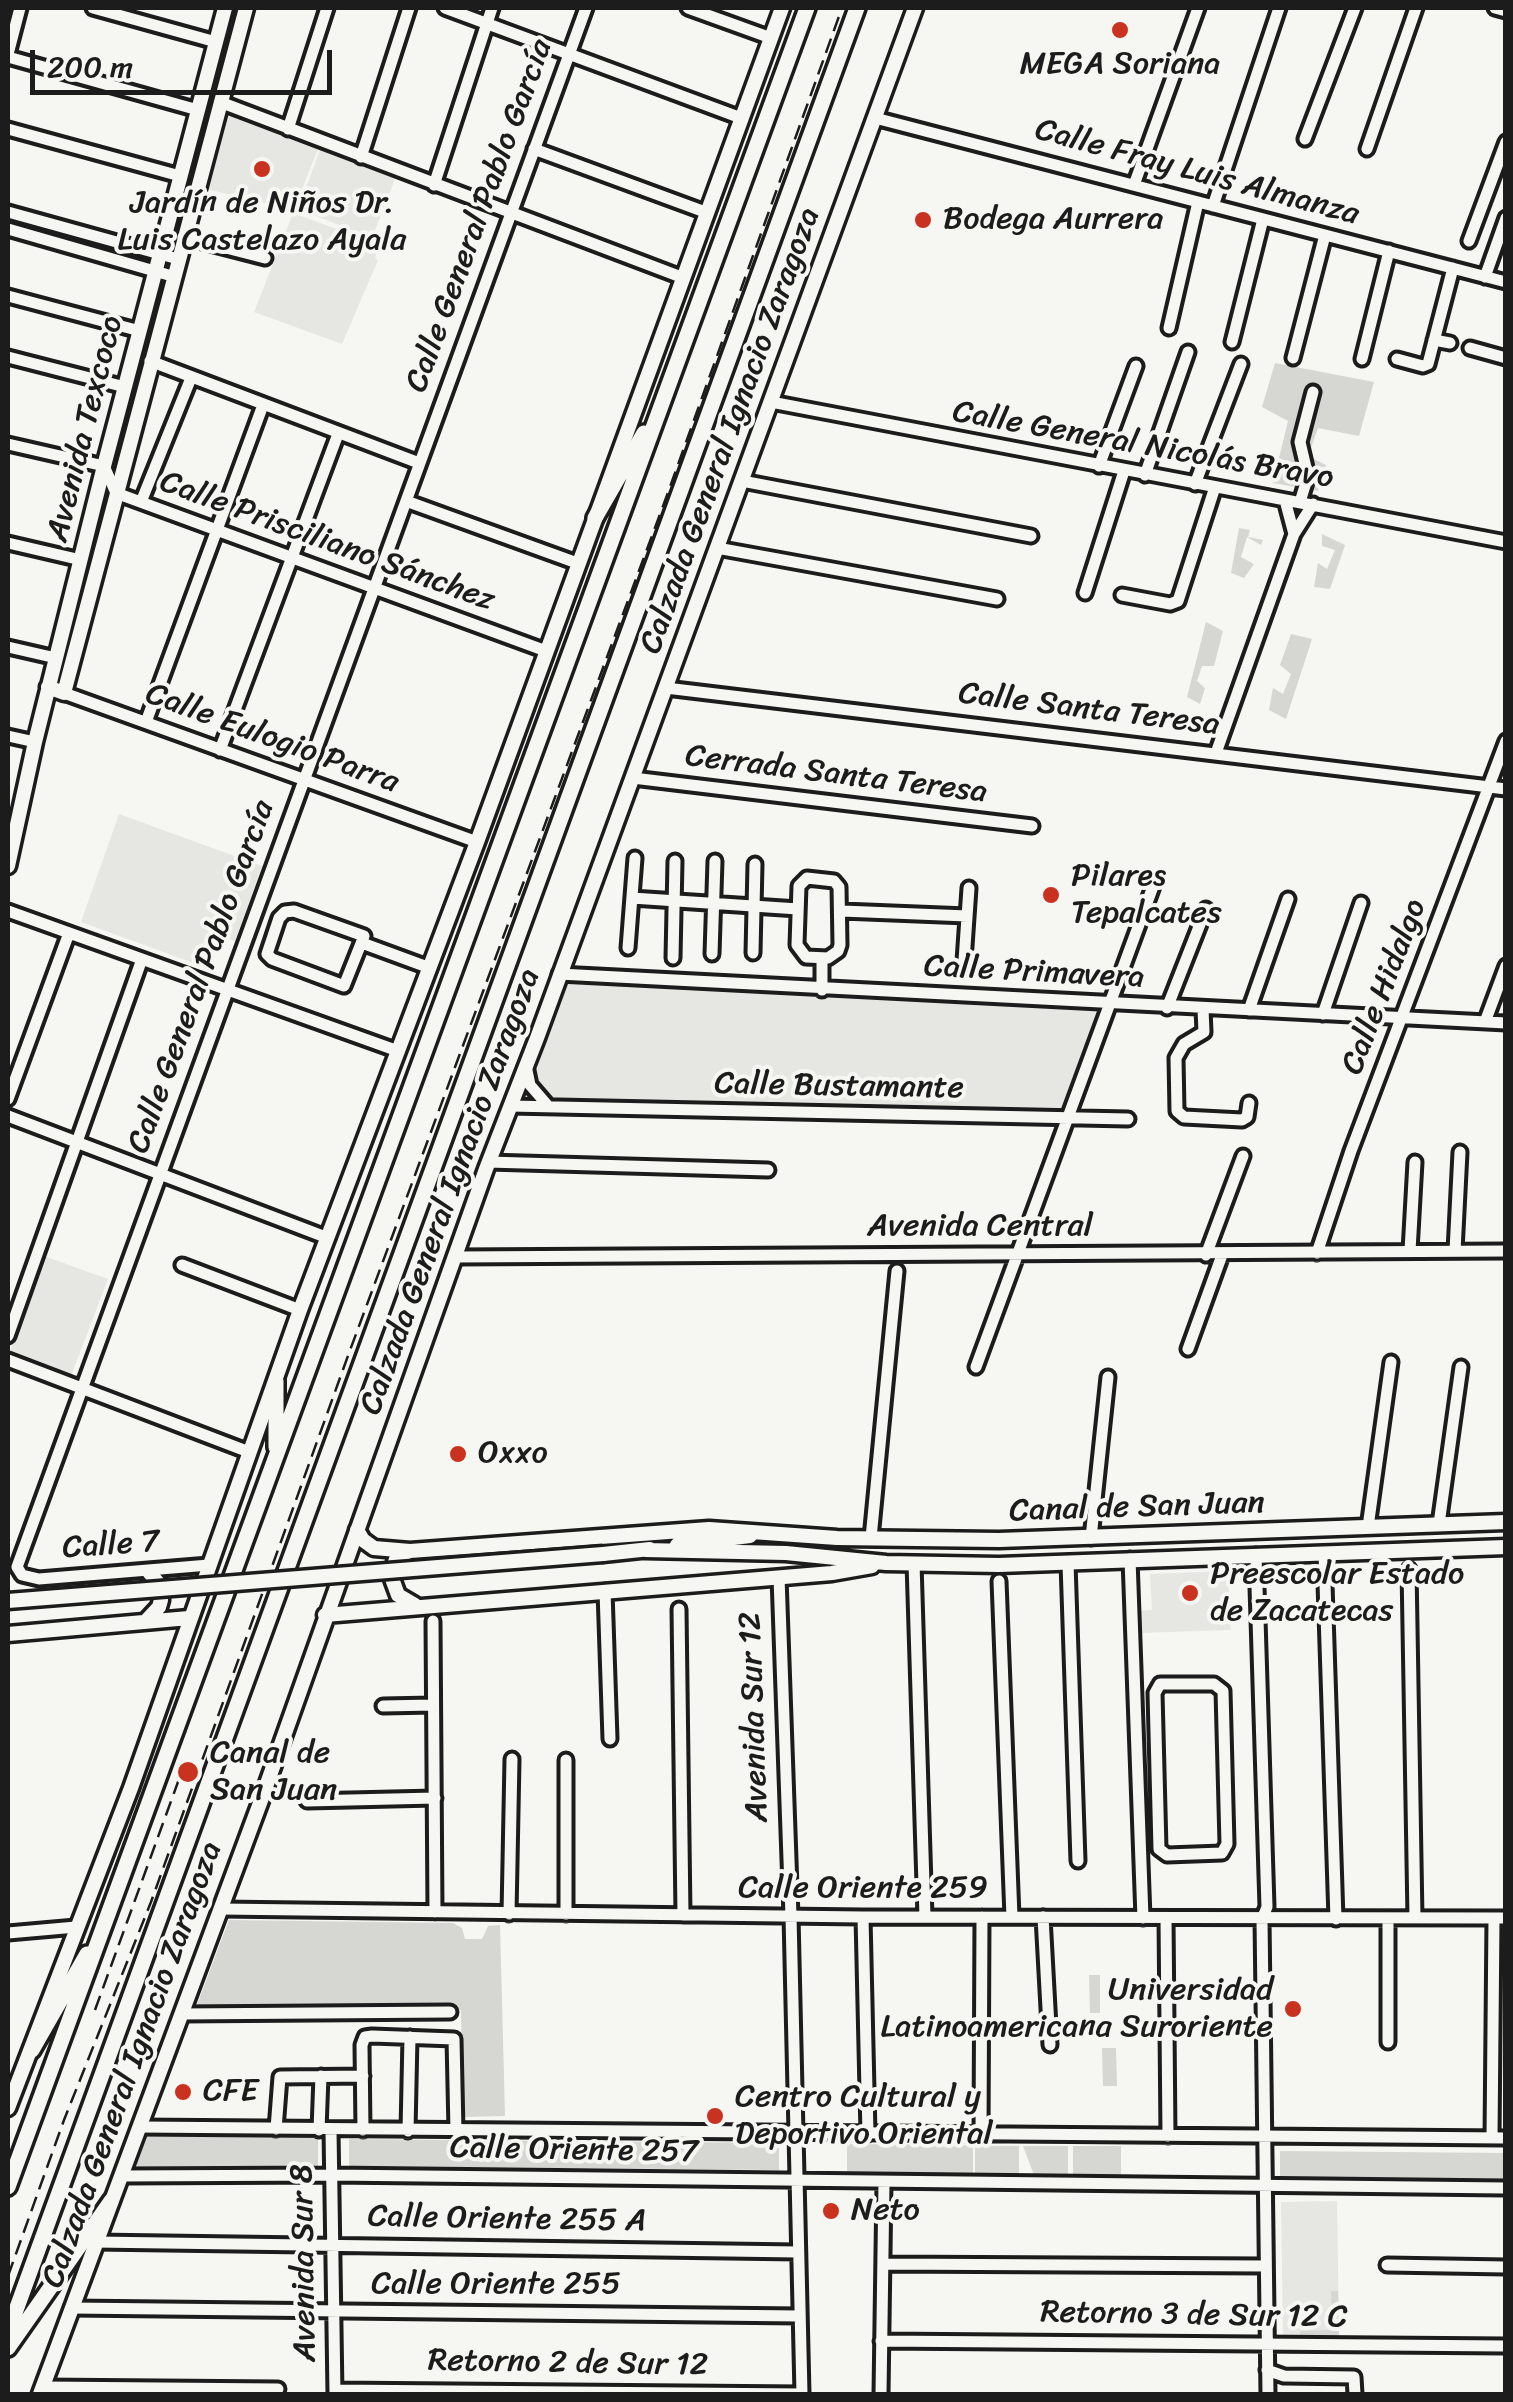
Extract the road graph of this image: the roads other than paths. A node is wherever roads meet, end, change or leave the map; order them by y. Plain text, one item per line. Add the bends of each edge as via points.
1 (20, 8) edge
2 (92, 8) edge
3 (225, 8) edge
4 (246, 8) edge
5 (328, 8) edge
6 (409, 8) edge
7 (445, 8) edge
8 (492, 8) edge
9 (586, 8) edge
10 (688, 8) edge
11 (782, 8) edge
12 (807, 8) edge
13 (857, 8) edge
14 (915, 8) edge
15 (1198, 8) edge
16 (1279, 8) edge
17 (1355, 8) edge
18 (1416, 8) edge
19 (1495, 8) edge
20 (1506, 11) edge
21 (486, 22) junction
22 (771, 38) junction
23 (216, 42) junction
24 (568, 54) junction
25 (8, 56) edge
26 (220, 102) junction
27 (198, 110) junction
28 (740, 118) junction
29 (876, 118) junction
30 (8, 129) edge
31 (288, 129) junction
32 (1305, 139) dead end
33 (1506, 142) edge
34 (534, 149) junction
35 (1366, 149) dead end
36 (362, 157) junction
37 (180, 176) junction
38 (434, 184) junction
39 (1134, 185) junction
40 (1198, 202) junction
41 (1213, 206) junction
42 (8, 212) edge
43 (705, 212) junction
44 (512, 214) junction
45 (1506, 218) edge
46 (1263, 219) junction
47 (8, 230) edge
48 (1324, 235) junction
49 (183, 237) junction
50 (1470, 242) dead end
51 (1389, 252) junction
52 (159, 253) junction
53 (266, 258) dead end
54 (178, 259) junction
55 (1452, 268) junction
56 (155, 270) junction
57 (172, 276) junction
58 (1485, 276) junction
59 (681, 278) junction
60 (1506, 282) edge
61 (8, 296) edge
62 (1169, 328) dead end
63 (140, 332) junction
64 (1434, 340) junction
65 (1232, 342) dead end
66 (1450, 343) dead end
67 (1470, 348) dead end
68 (1188, 352) dead end
69 (8, 357) edge
70 (1293, 358) dead end
71 (1506, 358) edge
72 (1362, 359) dead end
73 (1397, 359) dead end
74 (150, 361) junction
75 (1241, 364) dead end
76 (1136, 366) dead end
77 (191, 378) junction
78 (125, 387) junction
79 (1313, 392) dead end
80 (666, 395) junction
81 (771, 402) junction
82 (263, 405) junction
83 (338, 434) junction
84 (8, 444) edge
85 (419, 463) junction
86 (104, 466) junction
87 (1099, 466) junction
88 (1124, 470) junction
89 (1144, 475) junction
90 (742, 481) junction
91 (1195, 484) junction
92 (1215, 487) junction
93 (116, 493) junction
94 (1285, 500) junction
95 (406, 501) junction
96 (140, 502) junction
97 (1307, 503) junction
98 (595, 518) junction
99 (216, 531) junction
100 (1294, 534) junction
101 (1032, 536) dead end
102 (1506, 542) edge
103 (8, 543) edge
104 (718, 548) junction
105 (290, 558) junction
106 (82, 560) junction
107 (577, 563) junction
108 (373, 589) junction
109 (1085, 594) dead end
110 (1122, 596) dead end
111 (996, 599) dead end
112 (61, 638) junction
113 (76, 645) junction
114 (8, 647) edge
115 (546, 651) junction
116 (56, 658) junction
117 (48, 687) junction
118 (666, 688) junction
119 (64, 693) junction
120 (146, 722) junction
121 (8, 736) edge
122 (1506, 740) edge
123 (35, 742) junction
124 (220, 750) junction
125 (1216, 753) junction
126 (633, 778) junction
127 (303, 779) junction
128 (1489, 787) junction
129 (1506, 789) edge
130 (14, 806) edge
131 (1032, 826) dead end
132 (477, 842) junction
133 (635, 858) dead end
134 (675, 861) dead end
135 (714, 861) dead end
136 (755, 864) dead end
137 (8, 866) edge
138 (1155, 881) dead end
139 (969, 888) dead end
140 (632, 898) junction
141 (1288, 899) dead end
142 (674, 900) junction
143 (713, 902) junction
144 (1361, 903) dead end
145 (753, 906) junction
146 (798, 909) junction
147 (1206, 909) dead end
148 (842, 911) junction
149 (8, 914) edge
150 (967, 916) junction
151 (69, 934) junction
152 (362, 943) junction
153 (628, 948) dead end
154 (752, 953) dead end
155 (712, 954) dead end
156 (674, 958) dead end
157 (142, 959) junction
158 (822, 959) junction
159 (964, 962) dead end
160 (1506, 966) edge
161 (430, 968) junction
162 (560, 974) junction
163 (227, 989) junction
164 (822, 990) junction
165 (1110, 1004) junction
166 (1167, 1008) junction
167 (1204, 1009) junction
168 (1249, 1010) junction
169 (1322, 1014) junction
170 (1403, 1019) junction
171 (1485, 1022) junction
172 (1506, 1023) edge
173 (398, 1051) junction
174 (526, 1066) junction
175 (8, 1100) edge
176 (1249, 1103) dead end
177 (510, 1106) junction
178 (549, 1107) junction
179 (8, 1116) edge
180 (1128, 1119) dead end
181 (1067, 1120) junction
182 (76, 1144) junction
183 (1460, 1152) dead end
184 (1244, 1156) dead end
185 (488, 1162) junction
186 (1416, 1162) dead end
187 (768, 1170) dead end
188 (160, 1174) junction
189 (328, 1238) junction
190 (1455, 1251) junction
191 (1506, 1251) edge
192 (1410, 1252) junction
193 (1317, 1253) junction
194 (1018, 1254) junction
195 (1206, 1255) junction
196 (1222, 1255) junction
197 (456, 1257) junction
198 (182, 1265) dead end
199 (897, 1272) dead end
200 (300, 1310) junction
201 (8, 1336) edge
202 (1188, 1349) dead end
203 (8, 1360) edge
204 (1391, 1362) dead end
205 (976, 1367) dead end
206 (1461, 1367) dead end
207 (1108, 1376) dead end
208 (276, 1381) junction
209 (81, 1388) junction
210 (249, 1452) junction
211 (276, 1459) junction
212 (1506, 1522) edge
213 (1438, 1524) junction
214 (1368, 1527) junction
215 (357, 1530) junction
216 (770, 1534) junction
217 (872, 1538) junction
218 (1091, 1538) junction
219 (1506, 1547) edge
220 (646, 1550) junction
221 (410, 1551) junction
222 (1324, 1553) junction
223 (1130, 1560) junction
224 (1257, 1562) junction
225 (886, 1563) junction
226 (914, 1563) junction
227 (1068, 1563) junction
228 (209, 1566) junction
229 (1409, 1569) dead end
230 (18, 1572) joint
231 (149, 1572) junction
232 (779, 1577) junction
233 (999, 1580) dead end
234 (605, 1590) junction
235 (8, 1601) edge
236 (417, 1606) junction
237 (679, 1609) dead end
238 (325, 1615) junction
239 (189, 1618) junction
240 (433, 1621) dead end
241 (145, 1622) junction
242 (8, 1634) edge
243 (433, 1705) junction
244 (384, 1706) dead end
245 (610, 1739) dead end
246 (1136, 1753) junction
247 (1155, 1754) junction
248 (512, 1759) dead end
249 (566, 1760) dead end
250 (435, 1798) junction
251 (307, 1801) dead end
252 (1078, 1861) dead end
253 (220, 1909) junction
254 (435, 1912) junction
255 (509, 1914) junction
256 (566, 1914) junction
257 (683, 1915) junction
258 (791, 1916) junction
259 (863, 1917) junction
260 (925, 1917) junction
261 (982, 1917) junction
262 (1043, 1917) junction
263 (1012, 1918) junction
264 (1143, 1918) junction
265 (1166, 1918) junction
266 (1388, 1918) junction
267 (1415, 1918) junction
268 (1500, 1918) edge
269 (1262, 1919) junction
270 (1336, 1919) junction
271 (76, 1927) junction
272 (8, 1933) edge
273 (99, 1939) junction
274 (450, 2012) dead end
275 (180, 2014) junction
276 (410, 2038) junction
277 (1388, 2042) dead end
278 (1050, 2045) dead end
279 (32, 2050) junction
280 (321, 2076) junction
281 (363, 2076) junction
282 (8, 2108) edge
283 (139, 2127) junction
284 (276, 2129) junction
285 (325, 2130) junction
286 (363, 2130) junction
287 (408, 2131) junction
288 (456, 2131) junction
289 (796, 2133) junction
290 (868, 2134) junction
291 (981, 2134) junction
292 (1168, 2136) junction
293 (1264, 2138) junction
294 (1499, 2138) edge
295 (332, 2175) junction
296 (121, 2176) junction
297 (797, 2181) junction
298 (884, 2182) junction
299 (1264, 2186) junction
300 (8, 2187) edge
301 (1506, 2188) edge
302 (111, 2201) junction
303 (95, 2242) junction
304 (332, 2245) junction
305 (798, 2252) junction
306 (883, 2264) junction
307 (1387, 2265) dead end
308 (1265, 2266) junction
309 (1506, 2267) edge
310 (71, 2308) junction
311 (333, 2312) junction
312 (800, 2316) junction
313 (8, 2332) edge
314 (881, 2341) junction
315 (1267, 2344) junction
316 (1506, 2346) edge
317 (8, 2348) edge
318 (1268, 2370) junction
319 (278, 2389) dead end
320 (41, 2391) edge
321 (335, 2392) edge
322 (802, 2394) edge
323 (881, 2394) edge
324 (1268, 2394) edge
325 (1355, 2394) edge

1 - 25 street
2 - 23 street
3 - 23 main road, Avenida Texcoco
4 - 26 main road, Avenida Texcoco
5 - 31 street
6 - 36 street
7 - 21 street
8 - 21 street
9 - 24 street, Calle General Pablo García
10 - 22 street
11 - 22 main road
12 - 80 highway
13 - 313 highway, Calzada General Ignacio Zaragoza
14 - 29 main road, Calzada General Ignacio Zaragoza
15 - 39 street
16 - 41 street
17 - 32 street
18 - 35 street
19 - 20 street
21 - 24 street
21 - 38 street
22 - 28 main road
23 - 27 main road, Avenida Texcoco
24 - 28 street
24 - 34 street, Calle General Pablo García
25 - 27 street
26 - 31 street
26 - 49 main road, Avenida Texcoco
27 - 37 main road, Avenida Texcoco
28 - 43 main road
29 - 39 street, Calle Fray Luis Almanza
29 - 81 main road, Calzada General Ignacio Zaragoza
30 - 37 street
31 - 36 street
33 - 50 street
34 - 43 street
34 - 44 street, Calle General Pablo García
36 - 38 street
37 - 52 main road, Avenida Texcoco
38 - 44 street
39 - 40 street, Calle Fray Luis Almanza
40 - 41 street, Calle Fray Luis Almanza
40 - 62 street
41 - 46 street, Calle Fray Luis Almanza
42 - 52 street
43 - 59 main road
44 - 59 street
44 - 85 street, Calle General Pablo García
45 - 58 street
46 - 48 street, Calle Fray Luis Almanza
46 - 65 street
47 - 56 street
48 - 51 street, Calle Fray Luis Almanza
48 - 70 street
49 - 53 street
49 - 54 main road, Avenida Texcoco
51 - 55 street, Calle Fray Luis Almanza
51 - 72 street
52 - 54 street
52 - 56 main road, Avenida Texcoco
54 - 57 main road, Avenida Texcoco
55 - 58 street, Calle Fray Luis Almanza
55 - 64 street
56 - 57 street
56 - 63 main road, Avenida Texcoco
57 - 74 main road, Avenida Texcoco
58 - 60 street, Calle Fray Luis Almanza
59 - 98 main road
61 - 63 street
63 - 78 main road, Avenida Texcoco
64 - 66 street
64 - 73 street via 1427,365
67 - 71 street
68 - 89 street
69 - 78 street
74 - 77 street
74 - 93 main road, Avenida Texcoco
75 - 91 street
76 - 87 street
77 - 82 street
77 - 96 street
78 - 86 main road, Avenida Texcoco
79 - 97 street via 1300,442
80 - 98 highway
80 - 211 highway
81 - 87 street, Calle General Nicolás Bravo
81 - 90 main road, Calzada General Ignacio Zaragoza
82 - 83 street
82 - 99 street
83 - 85 street
83 - 105 street
84 - 86 street
85 - 95 street, Calle General Pablo García
86 - 93 street, Calle Prisciliano Sánchez
86 - 106 main road, Avenida Texcoco
87 - 88 street, Calle General Nicolás Bravo
88 - 89 street, Calle General Nicolás Bravo
88 - 109 street
89 - 91 street, Calle General Nicolás Bravo
90 - 101 street
90 - 104 main road, Calzada General Ignacio Zaragoza
91 - 92 street, Calle General Nicolás Bravo
92 - 94 street, Calle General Nicolás Bravo
92 - 110 street via 1178,600
93 - 96 street, Calle Prisciliano Sánchez
93 - 113 main road, Avenida Texcoco
94 - 97 street, Calle General Nicolás Bravo
94 - 100 street
95 - 107 street
95 - 108 street, Calle General Pablo García
96 - 99 street, Calle Prisciliano Sánchez
97 - 100 street
97 - 102 street, Calle General Nicolás Bravo
98 - 107 main road
99 - 105 street, Calle Prisciliano Sánchez
99 - 120 street
100 - 125 street
103 - 106 street
104 - 111 street
104 - 118 main road, Calzada General Ignacio Zaragoza
105 - 108 street, Calle Prisciliano Sánchez
105 - 124 street
106 - 112 main road, Avenida Texcoco
107 - 115 main road
108 - 115 street, Calle Prisciliano Sánchez
108 - 127 street, Calle General Pablo García
112 - 113 main road
112 - 116 main road, Avenida Texcoco
113 - 119 main road, Avenida Texcoco
114 - 116 street
115 - 132 main road
116 - 117 main road, Avenida Texcoco
117 - 119 main road, Calle Eulogio Parra
117 - 123 main road, Avenida Texcoco
118 - 125 street, Calle Santa Teresa
118 - 126 main road, Calzada General Ignacio Zaragoza
119 - 120 street, Calle Eulogio Parra
120 - 124 street, Calle Eulogio Parra
121 - 123 street
122 - 128 street, Calle Hidalgo
123 - 130 main road, Avenida Texcoco
124 - 127 street, Calle Eulogio Parra
125 - 128 street, Calle Santa Teresa
126 - 131 street, Cerrada Santa Teresa
126 - 162 main road, Calzada General Ignacio Zaragoza
127 - 132 street, Calle Eulogio Parra
127 - 163 street, Calle General Pablo García
128 - 129 street, Calle Santa Teresa
128 - 170 street, Calle Hidalgo
130 - 137 main road, Avenida Texcoco
132 - 161 main road
133 - 140 street
134 - 142 street
135 - 143 street
136 - 145 street
138 - 165 street
139 - 150 street
140 - 142 street
140 - 153 street
141 - 168 street
142 - 143 street
142 - 156 street
143 - 145 street
143 - 155 street
144 - 169 street
145 - 146 street
145 - 154 street
146 - 148 street via 800,884 807,878 834,882
146 - 158 street via 800,951
147 - 166 street
148 - 150 street
148 - 158 street via 838,951
149 - 151 street
150 - 159 street
151 - 157 street
151 - 175 street
152 - 152 street via 362,935 289,910 278,918 267,950 272,960 340,988
152 - 161 street
157 - 163 street
157 - 182 street
158 - 164 street
160 - 171 street
161 - 173 main road
162 - 164 street, Calle Primavera
162 - 174 main road, Calzada General Ignacio Zaragoza
163 - 173 street
163 - 188 street, Calle General Pablo García
164 - 165 street, Calle Primavera
165 - 166 street, Calle Primavera
165 - 181 street
166 - 167 street, Calle Primavera
167 - 168 street, Calle Primavera
167 - 176 street via 1204,1032 1176,1058 1174,1107 1184,1116 1242,1120
168 - 169 street, Calle Primavera
169 - 170 street, Calle Primavera
170 - 171 street, Calle Primavera
170 - 193 street, Calle Hidalgo
171 - 172 street, Calle Primavera
173 - 189 main road
174 - 177 main road, Calzada General Ignacio Zaragoza
174 - 178 street via 530,1086
177 - 178 street, Calle Bustamante
177 - 185 main road, Calzada General Ignacio Zaragoza
178 - 181 street, Calle Bustamante
179 - 182 street
180 - 181 street, Calle Bustamante
181 - 194 street
182 - 188 street
182 - 201 street
183 - 190 street
184 - 195 street
185 - 187 street
185 - 197 main road, Calzada General Ignacio Zaragoza
186 - 192 street
188 - 189 street
188 - 209 street, Calle General Pablo García
189 - 200 main road
190 - 191 street, Avenida Central
190 - 192 street, Avenida Central
192 - 193 street, Avenida Central
193 - 196 street, Avenida Central
194 - 195 street, Avenida Central
194 - 197 street, Avenida Central
194 - 205 street
195 - 196 street, Avenida Central
196 - 202 street
197 - 215 main road, Calzada General Ignacio Zaragoza
198 - 200 street
199 - 217 street
200 - 208 main road
203 - 209 street
204 - 214 street
206 - 213 street
207 - 218 street
208 - 210 main road
208 - 211 highway
209 - 210 street
209 - 230 street, Calle General Pablo García
210 - 228 main road
211 - 273 highway
212 - 213 main road, Canal de San Juan
213 - 214 main road, Canal de San Juan
214 - 218 main road, Canal de San Juan
215 - 221 main road, Canal de San Juan via 374,1548
215 - 238 main road, Calzada General Ignacio Zaragoza
216 - 217 main road, Canal de San Juan
216 - 220 main road, Canal de San Juan
216 - 221 main road, Canal de San Juan via 709,1529
217 - 218 main road, Canal de San Juan
219 - 222 main road, Canal de San Juan
220 - 225 main road, Canal de San Juan
220 - 235 main road, Canal de San Juan, bridge
221 - 236 main road via 396,1559 391,1576 398,1594
222 - 224 main road, Canal de San Juan
222 - 270 street
223 - 224 main road, Canal de San Juan
223 - 227 main road, Canal de San Juan
223 - 246 street
224 - 269 street via 1267,1907
225 - 226 main road, Canal de San Juan
225 - 232 main road, Canal de San Juan
226 - 227 main road, Canal de San Juan
226 - 260 street
227 - 252 street
228 - 231 street, Calle 7
228 - 239 main road
229 - 267 street
230 - 231 street, Calle 7 via 39,1578
231 - 241 main road via 160,1584 161,1600
232 - 234 main road, Canal de San Juan
232 - 258 street, Avenida Sur 12
233 - 263 street
234 - 236 main road, Canal de San Juan
234 - 245 street
236 - 238 main road, Canal de San Juan
237 - 257 street
238 - 253 main road, Calzada General Ignacio Zaragoza
239 - 241 main road
239 - 271 main road
240 - 243 street
241 - 242 main road
243 - 244 street
243 - 250 street
246 - 247 street
246 - 264 street
247 - 247 street via 1157,1686 1221,1688 1226,1851 1161,1852
248 - 255 street
249 - 256 street
250 - 251 street
250 - 254 street
253 - 254 street, Calle Oriente 259
253 - 275 main road, Calzada General Ignacio Zaragoza
254 - 255 street, Calle Oriente 259
255 - 256 street, Calle Oriente 259
256 - 257 street, Calle Oriente 259
257 - 258 street, Calle Oriente 259
258 - 259 street, Calle Oriente 259
258 - 289 street, Avenida Sur 12
259 - 260 street, Calle Oriente 259
259 - 290 street
260 - 261 street, Calle Oriente 259
261 - 263 street, Calle Oriente 259
261 - 291 street
262 - 263 street, Calle Oriente 259
262 - 264 street, Calle Oriente 259
262 - 278 street
264 - 265 street, Calle Oriente 259
265 - 269 street, Calle Oriente 259
265 - 292 street
266 - 267 street, Calle Oriente 259
266 - 270 street, Calle Oriente 259
266 - 277 street
267 - 268 street, Calle Oriente 259
268 - 294 street
269 - 270 street, Calle Oriente 259
269 - 293 street
271 - 272 street
271 - 279 main road
273 - 279 highway
273 - 300 highway
274 - 275 street
275 - 283 main road, Calzada General Ignacio Zaragoza
276 - 281 street via 365,2038
276 - 287 street
276 - 288 street via 454,2038
279 - 282 main road
280 - 281 street
280 - 284 street via 280,2077
280 - 285 street, Avenida Sur 8
281 - 286 street
283 - 284 street, Calle Oriente 257
283 - 296 main road, Calzada General Ignacio Zaragoza
284 - 285 street, Calle Oriente 257
285 - 286 street, Calle Oriente 257
285 - 295 street, Avenida Sur 8
286 - 287 street, Calle Oriente 257
287 - 288 street, Calle Oriente 257
288 - 289 street, Calle Oriente 257
289 - 290 street, Calle Oriente 257
289 - 297 street, Avenida Sur 12
290 - 291 street, Calle Oriente 257
291 - 292 street, Calle Oriente 257
292 - 293 street, Calle Oriente 257
293 - 294 street, Calle Oriente 257
293 - 299 street
295 - 296 street, Calle Oriente 257
295 - 297 street, Calle Oriente 257
295 - 304 street, Avenida Sur 8
296 - 302 main road, Calzada General Ignacio Zaragoza
297 - 298 street, Calle Oriente 257
297 - 305 street, Avenida Sur 12
298 - 299 street, Calle Oriente 257
298 - 306 street
299 - 301 street, Calle Oriente 257
299 - 308 street
302 - 303 main road, Calzada General Ignacio Zaragoza
302 - 317 highway
303 - 304 street, Calle Oriente 255 A
303 - 310 main road, Calzada General Ignacio Zaragoza
304 - 305 street, Calle Oriente 255 A
304 - 311 street, Avenida Sur 8
305 - 312 street, Avenida Sur 12
306 - 308 street
306 - 314 street
307 - 309 street
308 - 315 street
310 - 311 street, Calle Oriente 255
310 - 320 main road, Calzada General Ignacio Zaragoza
311 - 312 street, Calle Oriente 255
311 - 321 street, Avenida Sur 8
312 - 322 street, Avenida Sur 12
314 - 315 street, Retorno 3 de Sur 12 C
314 - 323 street
315 - 316 street, Retorno 3 de Sur 12 C
315 - 318 street
318 - 324 street
318 - 325 street via 1354,2377
319 - 320 street
321 - 322 street, Retorno 2 de Sur 12

